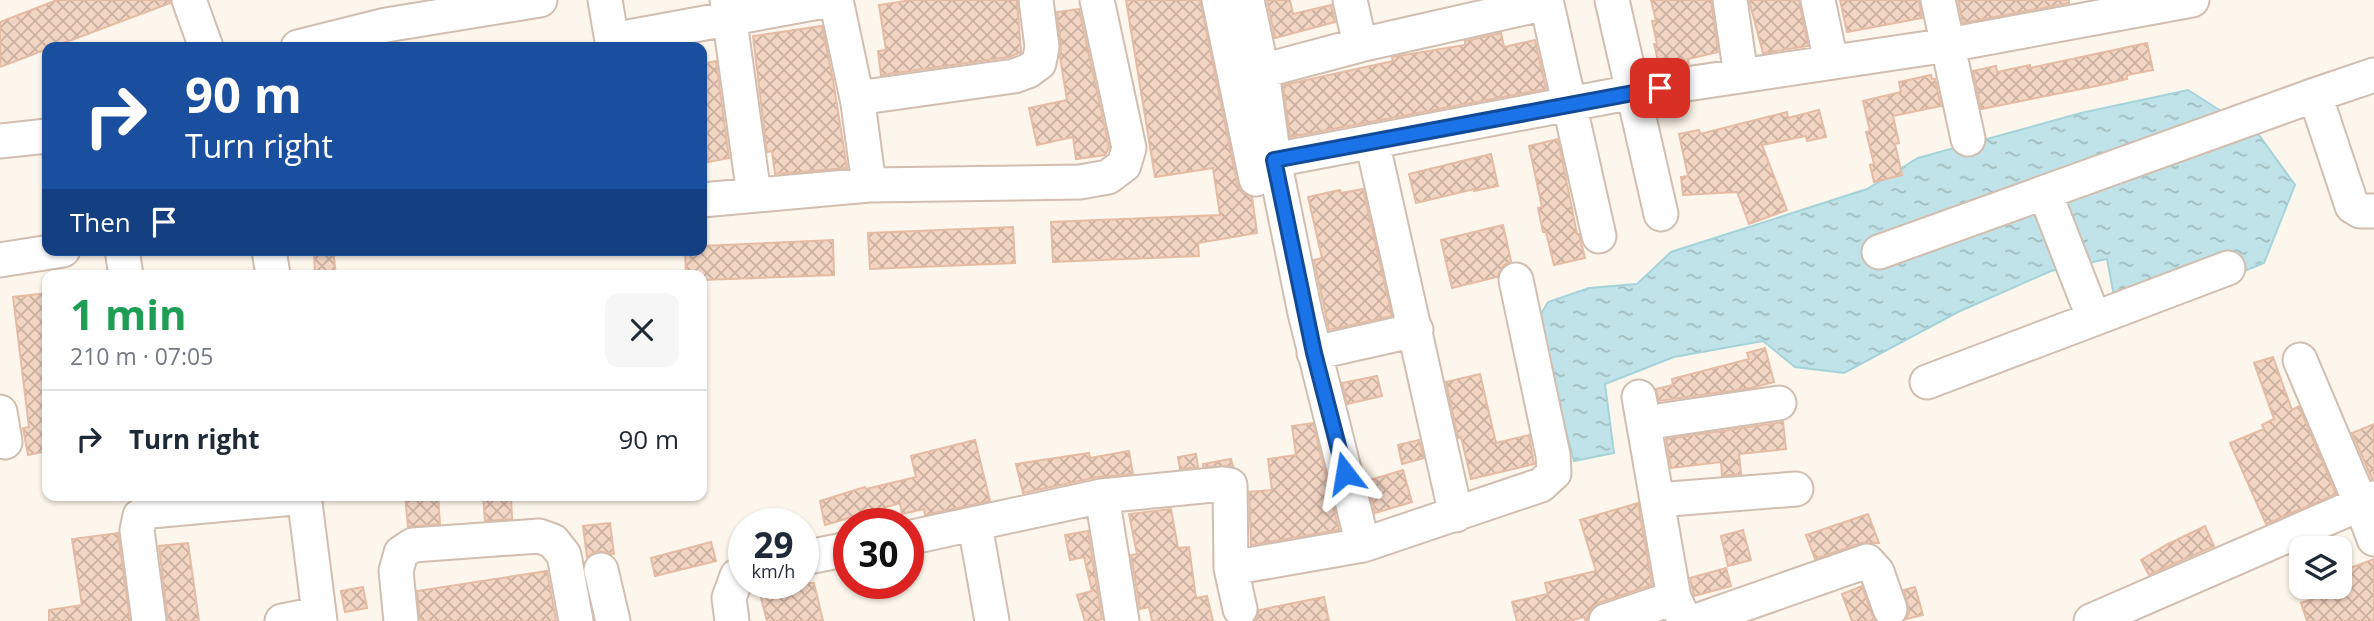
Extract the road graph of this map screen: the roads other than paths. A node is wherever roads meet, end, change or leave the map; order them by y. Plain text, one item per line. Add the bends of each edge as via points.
1 (189, 0) edge
2 (540, 0) edge
3 (605, 0) edge
4 (830, 0) edge
5 (836, 0) edge
6 (1035, 0) edge
7 (1097, 0) edge
8 (1219, 0) edge
9 (1247, 0) edge
10 (1350, 0) edge
11 (1612, 0) edge
12 (1730, 0) edge
13 (1818, 0) edge
14 (1938, 0) edge
15 (2192, 0) edge
16 (1546, 2) edge
17 (2125, 6) edge
18 (728, 10) edge
19 (382, 12) edge
20 (1446, 13) edge
21 (203, 42) edge
22 (310, 42) edge
23 (613, 42) edge
24 (616, 42) edge
25 (1360, 45) junction
26 (1948, 45) junction
27 (1831, 62) junction
28 (1262, 71) junction
29 (2374, 75) edge
30 (1741, 76) junction
31 (1633, 92) junction
32 (2315, 95) junction
33 (857, 98) junction
34 (1569, 104) junction
35 (42, 136) edge
36 (1968, 139) dead end
37 (0, 141) edge
38 (1372, 141) junction
39 (1274, 160) junction
40 (869, 185) junction
41 (2045, 193) junction
42 (754, 195) junction
43 (707, 200) edge
44 (1263, 211) dead end
45 (2374, 211) edge
46 (1661, 214) dead end
47 (1599, 236) dead end
48 (1879, 252) dead end
49 (42, 253) edge
50 (0, 260) edge
51 (2228, 268) dead end
52 (1516, 280) dead end
53 (2094, 319) junction
54 (1416, 330) junction
55 (1314, 353) junction
56 (2300, 360) dead end
57 (1927, 382) dead end
58 (1779, 403) dead end
59 (1796, 489) dead end
60 (1102, 496) junction
61 (1657, 500) junction
62 (253, 501) edge
63 (305, 501) edge
64 (2368, 501) edge
65 (1456, 515) junction
66 (975, 525) junction
67 (924, 535) edge
68 (2374, 540) edge
69 (1363, 545) junction
70 (1231, 568) junction
71 (601, 570) dead end
72 (729, 599) edge
73 (1240, 609) dead end
74 (1890, 609) dead end
75 (1685, 613) edge
76 (319, 617) edge
77 (149, 621) edge
78 (282, 621) edge
79 (401, 621) edge
80 (576, 621) edge
81 (613, 621) edge
82 (732, 621) edge
83 (992, 621) edge
84 (1122, 621) edge
85 (1606, 621) edge
86 (2091, 621) edge

1 - 21 street
2 - 19 street
3 - 23 street
4 - 18 street
5 - 33 street
6 - 33 street via 1042,47 1039,63 1028,71
7 - 40 street via 1129,148 1124,165 1108,177 1080,182
8 - 44 street
9 - 28 street
10 - 25 street
11 - 31 street
12 - 30 street
13 - 27 street
14 - 26 street
15 - 17 street
16 - 20 street
16 - 34 street
17 - 26 street
18 - 24 street
18 - 42 street
19 - 22 street
20 - 25 street
25 - 28 street
26 - 27 street
26 - 36 street
27 - 30 street
28 - 39 street
29 - 32 street
30 - 31 street
31 - 34 street
31 - 46 street
32 - 41 street
32 - 45 street via 2352,206
33 - 40 street
34 - 38 street
34 - 47 street
35 - 37 street
38 - 39 street
38 - 54 street
39 - 55 street
40 - 42 street
41 - 48 street
41 - 53 street
42 - 43 street
49 - 50 street
51 - 53 street
52 - 65 street via 1554,473 1541,485
53 - 57 street
54 - 55 street
54 - 65 street
55 - 69 street
56 - 64 street
58 - 61 street via 1641,410
59 - 61 street
60 - 66 street
60 - 70 street via 1230,485
60 - 84 street
61 - 75 street
62 - 77 street via 150,511 140,516 137,530
63 - 76 street
64 - 68 street
64 - 86 street
65 - 69 street
66 - 67 street
66 - 83 street
69 - 70 street
70 - 73 street
71 - 81 street
72 - 82 street
74 - 75 street via 1877,572 1867,561
75 - 85 street
76 - 78 street
79 - 80 street via 396,571 401,553 413,545 539,536 553,541 564,555

